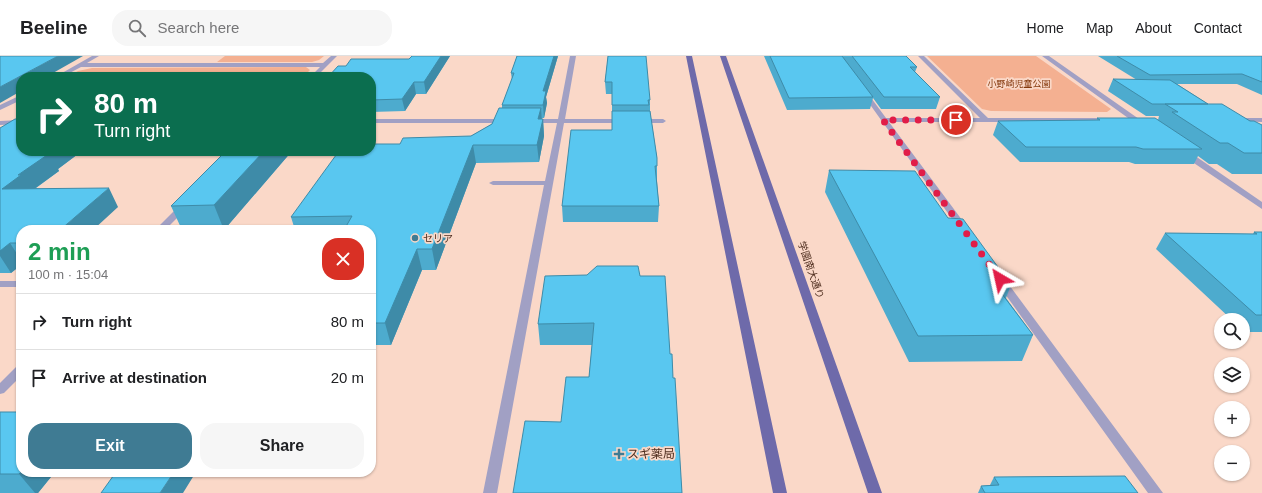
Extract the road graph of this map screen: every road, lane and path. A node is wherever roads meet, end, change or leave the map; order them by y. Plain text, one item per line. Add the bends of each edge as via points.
1 (96, 56) edge
2 (334, 56) edge
3 (572, 56) edge
4 (689, 56) edge
5 (723, 56) edge
6 (921, 56) edge
7 (1045, 56) edge
8 (79, 65) junction
9 (325, 65) junction
10 (67, 72) edge
11 (318, 72) edge
12 (860, 88) edge
13 (16, 100) edge
14 (0, 108) edge
15 (560, 120) junction
16 (883, 120) junction
17 (986, 120) junction
18 (1136, 120) junction
19 (1152, 120) edge
20 (1223, 120) edge
21 (1262, 120) edge
22 (376, 121) edge
23 (514, 121) edge
24 (525, 121) edge
25 (663, 121) dead end
26 (0, 122) edge
27 (16, 122) edge
28 (1150, 129) edge
29 (1177, 147) edge
30 (493, 183) dead end
31 (548, 183) junction
32 (188, 202) edge
33 (1262, 206) edge
34 (165, 225) edge
35 (969, 236) edge
36 (992, 268) edge
37 (0, 284) edge
38 (16, 284) edge
39 (16, 374) edge
40 (0, 390) edge
41 (490, 493) edge
42 (780, 493) edge
43 (875, 493) edge
44 (1156, 493) edge

1 - 8 street
2 - 9 street
3 - 15 street
4 - 42 main road
5 - 43 main road, 学園南大通り
6 - 17 street
7 - 18 street
8 - 9 street
8 - 10 street
9 - 11 street
12 - 16 street
13 - 14 street
15 - 24 street
15 - 25 street
15 - 31 street
16 - 17 street
16 - 35 street
17 - 18 street
18 - 19 street
18 - 28 street
20 - 21 street
22 - 23 street
26 - 27 street
29 - 33 street
30 - 31 street
31 - 41 street
32 - 34 street
36 - 44 street
37 - 38 street
39 - 40 street

